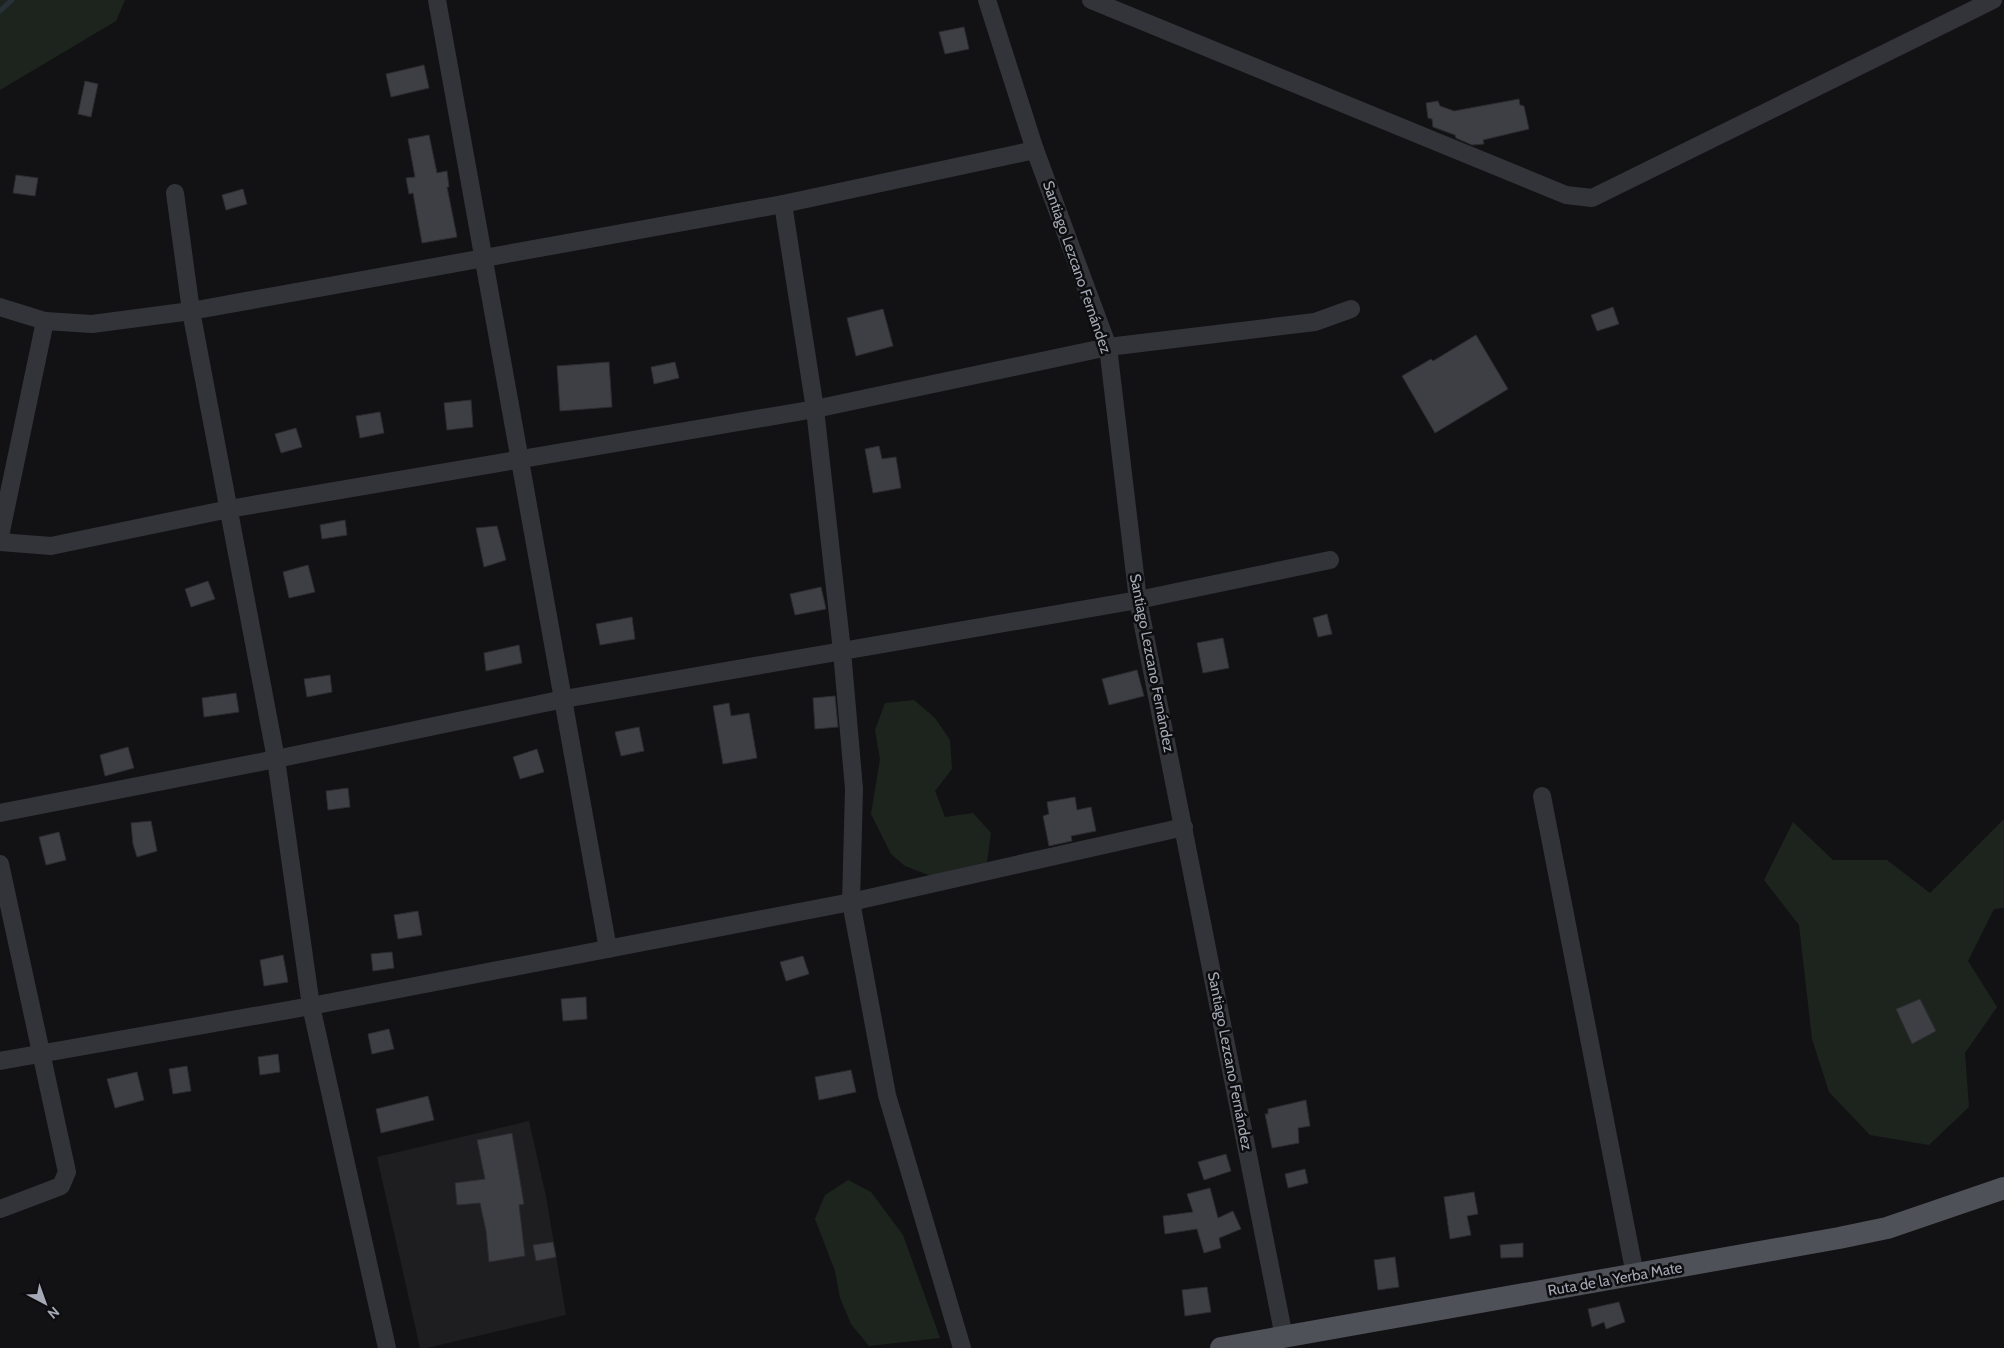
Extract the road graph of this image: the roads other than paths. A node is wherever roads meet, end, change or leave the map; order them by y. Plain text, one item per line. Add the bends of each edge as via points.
1 (438, 0) edge
2 (987, 0) edge
3 (1091, 0) edge
4 (1993, 0) edge
5 (1035, 150) junction
6 (175, 193) dead end
7 (783, 204) junction
8 (484, 258) junction
9 (0, 307) edge
10 (1351, 309) dead end
11 (191, 312) junction
12 (45, 321) junction
13 (1108, 347) junction
14 (815, 409) junction
15 (520, 459) junction
16 (229, 509) junction
17 (0, 536) edge
18 (0, 542) edge
19 (1330, 560) dead end
20 (1138, 600) junction
21 (842, 650) junction
22 (564, 699) junction
23 (276, 759) junction
24 (1542, 796) dead end
25 (0, 813) edge
26 (1184, 826) junction
27 (0, 864) edge
28 (851, 902) junction
29 (608, 949) junction
30 (311, 1006) junction
31 (41, 1054) junction
32 (0, 1061) edge
33 (2004, 1188) edge
34 (0, 1209) edge
35 (1635, 1275) junction
36 (1284, 1337) junction
37 (387, 1348) edge
38 (962, 1348) edge
39 (1221, 1348) edge

1 - 8 street
2 - 5 street, Santiago Lezcano Fernández
3 - 4 street via 1566,195 1592,198
5 - 7 street
5 - 13 street, Santiago Lezcano Fernández
6 - 11 street
7 - 8 street
7 - 14 street
8 - 11 street
8 - 15 street
9 - 12 street
10 - 13 street via 1315,322
11 - 12 street via 92,324
11 - 16 street
12 - 17 street
13 - 14 street
13 - 20 street, Santiago Lezcano Fernández
14 - 15 street
14 - 21 street
15 - 16 street
15 - 22 street
16 - 18 street via 51,546
16 - 23 street
19 - 20 street
20 - 21 street
20 - 26 street, Santiago Lezcano Fernández
21 - 22 street
21 - 28 street via 854,789
22 - 23 street
22 - 29 street
23 - 25 street
23 - 30 street
24 - 35 street
26 - 28 street
26 - 36 street, Santiago Lezcano Fernández
27 - 31 street
28 - 29 street
28 - 38 street via 887,1095
29 - 30 street
30 - 31 street
30 - 37 street
31 - 32 street
31 - 34 street via 67,1172 61,1186
33 - 35 main road, Ruta de la Yerba Mate via 1887,1228
35 - 36 main road, Ruta de la Yerba Mate
36 - 39 main road, Ruta de la Yerba Mate

